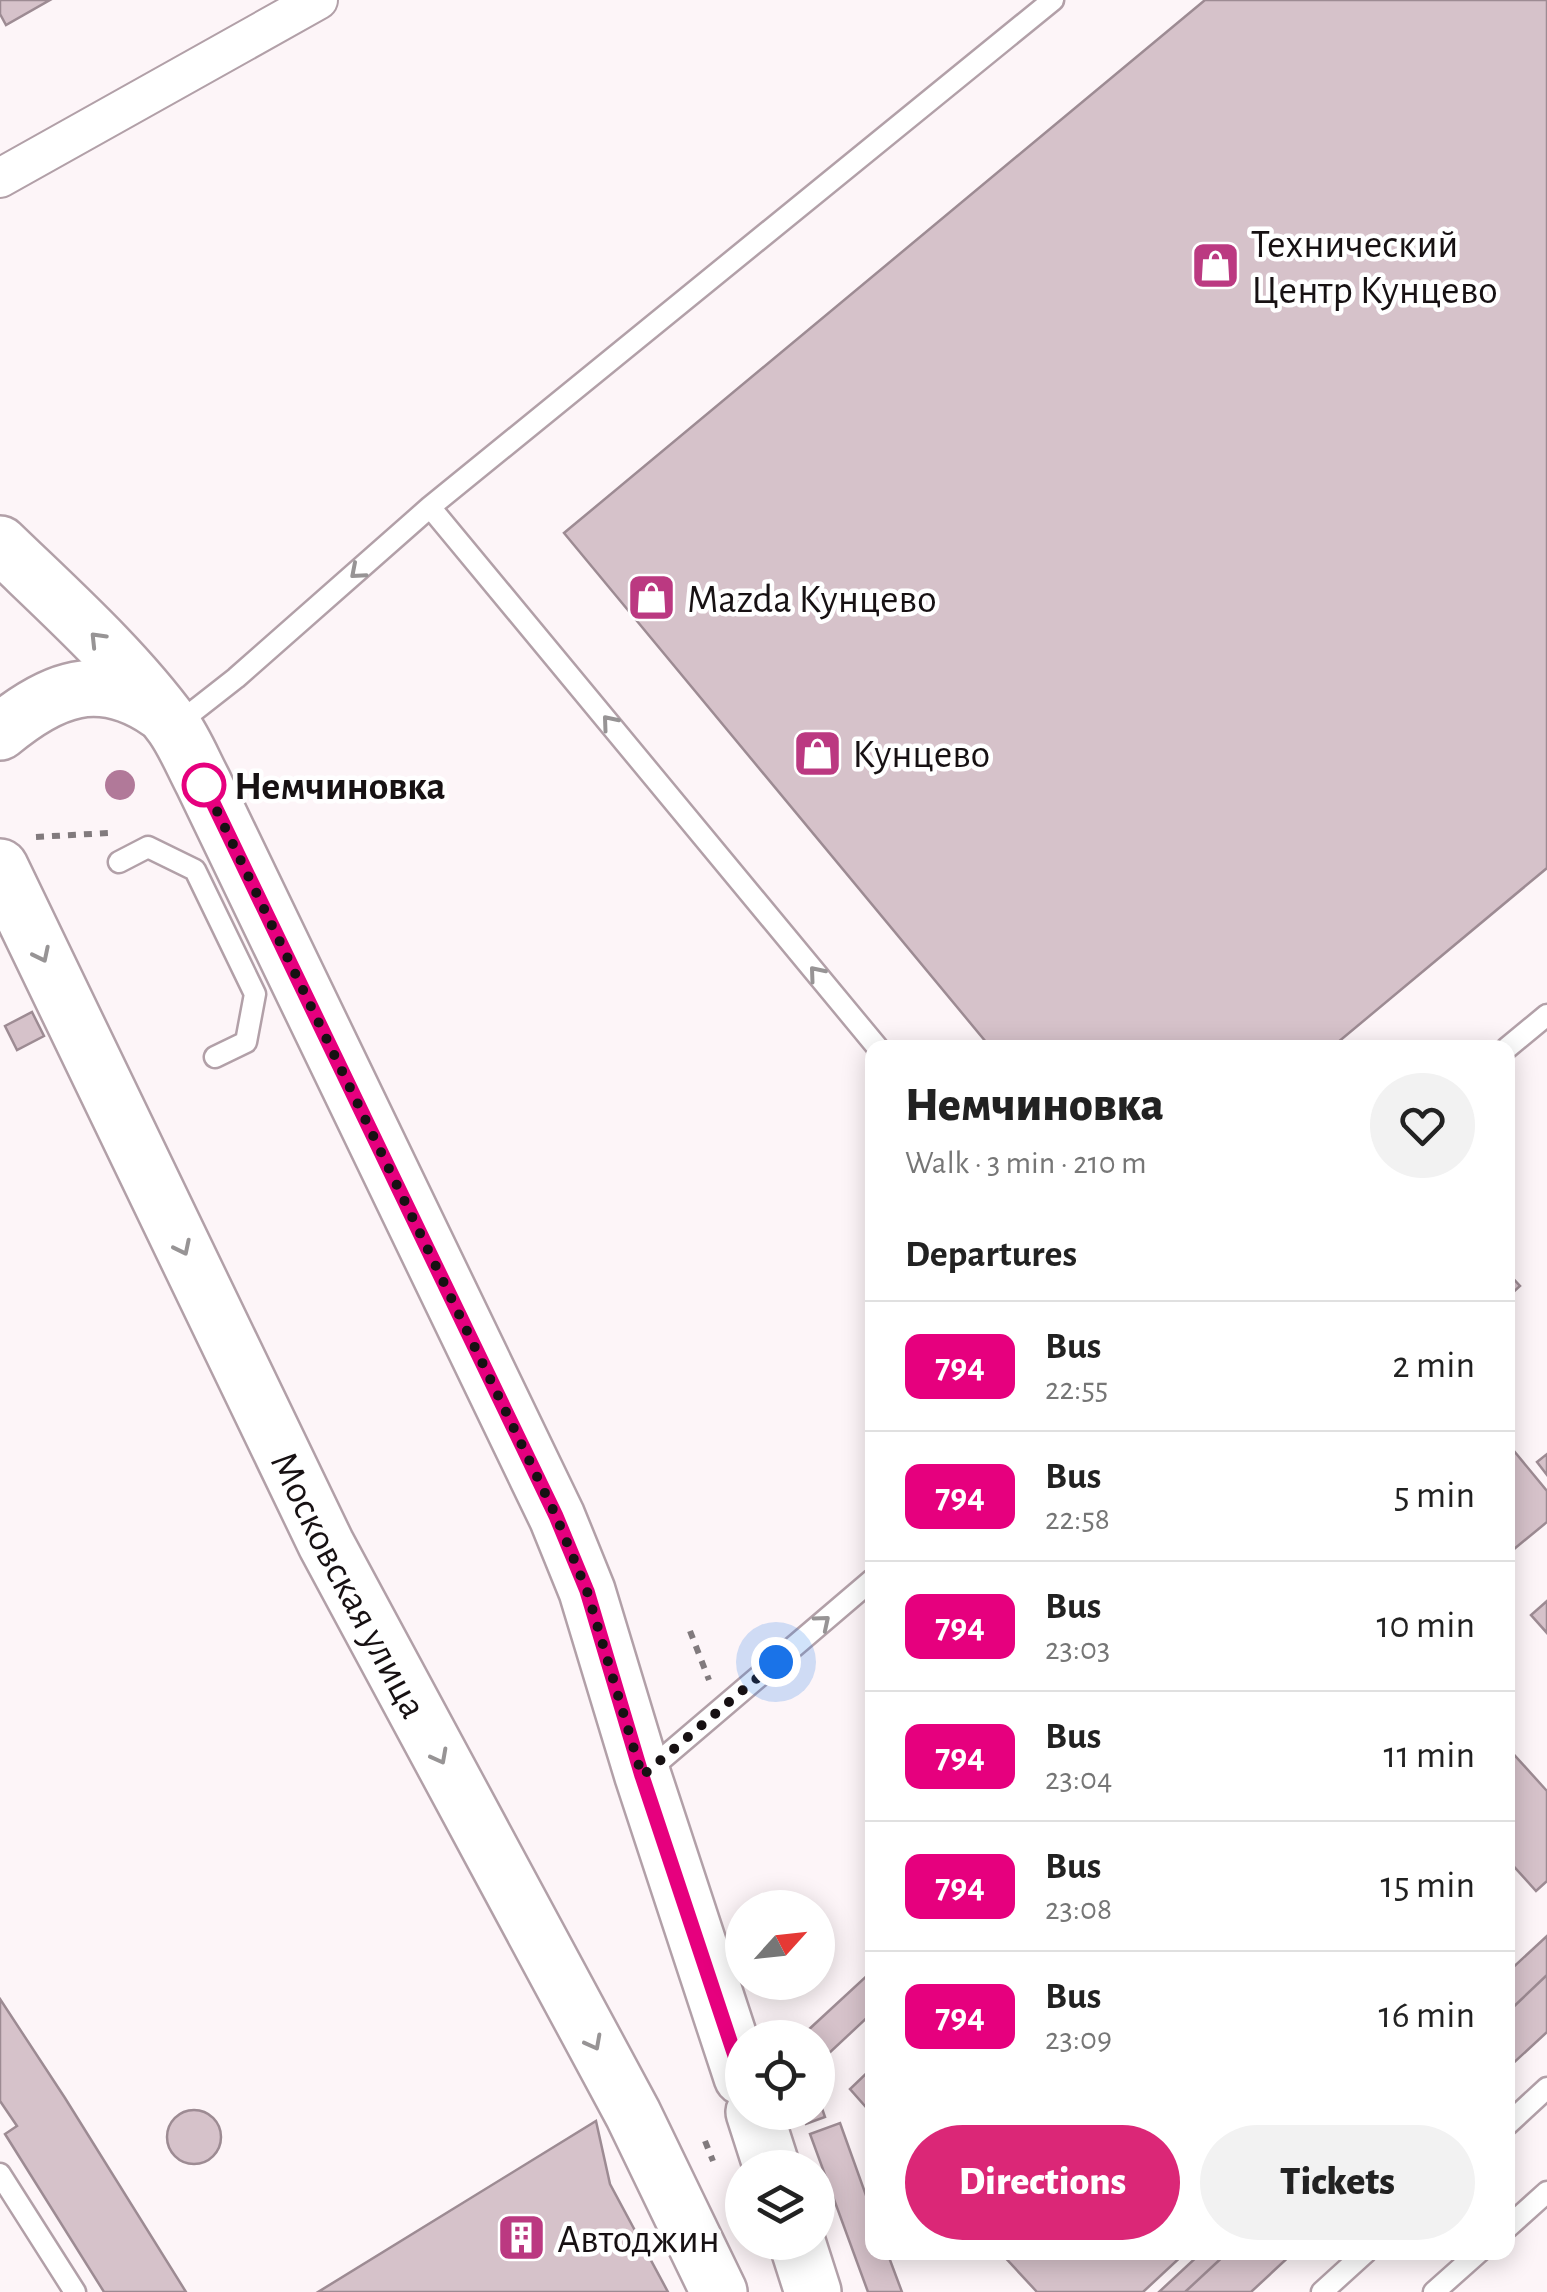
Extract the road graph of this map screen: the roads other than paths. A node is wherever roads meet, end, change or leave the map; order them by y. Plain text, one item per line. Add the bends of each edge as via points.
1 (318, 0) edge
2 (1053, 0) edge
3 (0, 178) edge
4 (430, 507) junction
5 (0, 544) edge
6 (168, 720) junction
7 (0, 732) edge
8 (119, 862) dead end
9 (0, 867) edge
10 (240, 911) junction
11 (1547, 1014) edge
12 (871, 1040) edge
13 (1515, 1041) edge
14 (214, 1057) dead end
15 (865, 1586) edge
16 (642, 1776) junction
17 (725, 2025) edge
18 (1547, 2088) edge
19 (1515, 2118) edge
20 (0, 2174) edge
21 (1547, 2192) edge
22 (1515, 2221) edge
23 (803, 2260) edge
24 (1357, 2260) edge
25 (1470, 2260) edge
26 (74, 2292) edge
27 (720, 2292) edge
28 (813, 2292) edge
29 (1322, 2292) edge
30 (1434, 2292) edge

1 - 3 street
2 - 4 lane
4 -> 6 lane
12 -> 4 lane
6 -> 5 street via 99,640
6 - 7 street via 136,695 82,688 37,705
6 - 10 street
8 - 10 lane via 148,847 194,870
9 -> 27 street, Московская улица via 326,1544 633,2114
10 - 14 lane via 255,994 246,1042
10 - 16 street via 556,1516 587,1591
11 - 13 lane
16 -> 15 lane
16 - 17 street
18 - 19 lane
20 - 26 lane
21 - 22 lane
23 - 28 street
24 - 29 lane
25 - 30 lane

